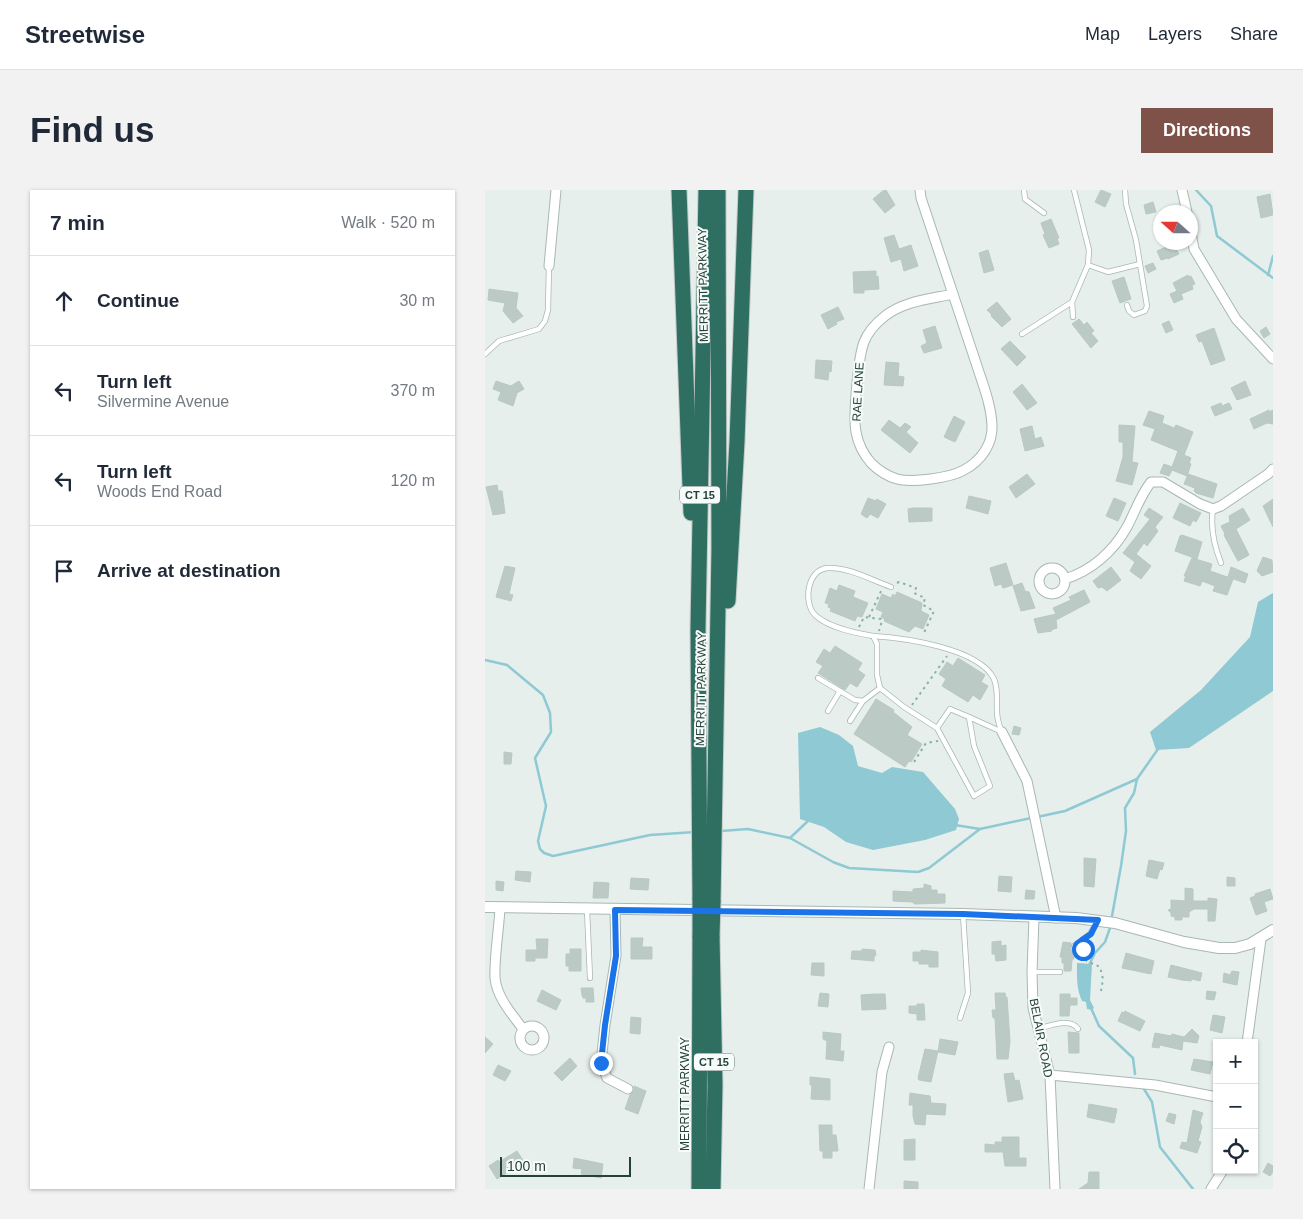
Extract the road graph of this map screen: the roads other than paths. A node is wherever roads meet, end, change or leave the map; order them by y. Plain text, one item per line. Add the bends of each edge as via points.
1 (556, 190) edge
2 (679, 190) edge
3 (706, 190) edge
4 (718, 190) edge
5 (746, 190) edge
6 (920, 190) edge
7 (1024, 190) edge
8 (1074, 190) edge
9 (1125, 190) edge
10 (1182, 190) edge
11 (1185, 205) edge
12 (1044, 213) dead end
13 (1195, 250) edge
14 (1140, 264) junction
15 (1088, 265) junction
16 (549, 266) joint
17 (953, 294) junction
18 (1072, 302) junction
19 (1127, 305) dead end
20 (1073, 317) dead end
21 (1022, 334) dead end
22 (485, 354) edge
23 (1273, 359) edge
24 (1273, 469) edge
25 (1213, 509) junction
26 (1221, 563) dead end
27 (1065, 579) dead end
28 (891, 587) road end
29 (698, 628) junction
30 (875, 636) junction
31 (819, 678) dead end
32 (879, 688) junction
33 (840, 691) junction
34 (863, 701) junction
35 (716, 706) junction
36 (828, 711) dead end
37 (969, 717) junction
38 (850, 721) dead end
39 (937, 728) junction
40 (1002, 732) junction
41 (707, 799) junction
42 (485, 907) edge
43 (500, 908) junction
44 (587, 910) junction
45 (615, 910) junction
46 (963, 914) junction
47 (1034, 917) junction
48 (1056, 918) junction
49 (1098, 920) junction
50 (1273, 930) edge
51 (706, 936) junction
52 (1261, 939) junction
53 (1074, 946) dead end
54 (1032, 972) junction
55 (1060, 972) dead end
56 (590, 978) dead end
57 (960, 1018) dead end
58 (523, 1028) dead end
59 (1038, 1029) junction
60 (1078, 1029) dead end
61 (1248, 1039) edge
62 (889, 1048) dead end
63 (1050, 1075) junction
64 (628, 1089) dead end
65 (1213, 1096) edge
66 (1220, 1174) edge
67 (699, 1189) edge
68 (713, 1189) edge
69 (869, 1189) edge
70 (1055, 1189) edge
71 (1211, 1189) edge

1 - 16 street
2 - 29 highway
3 - 29 highway, MERRITT PARKWAY / CT 15
4 - 35 highway, MERRITT PARKWAY / CT 15
5 - 35 highway via 731,553
6 - 17 street, RAE LANE
7 - 12 lane via 1025,199
8 - 15 lane via 1089,250
9 - 14 lane
10 - 11 street
13 - 23 street via 1236,319
14 - 15 lane via 1109,272
14 - 19 lane via 1147,306 1145,311 1134,315
15 - 18 lane
16 - 22 lane via 545,322 539,329 499,341
17 - 17 street, RAE LANE via 988,400 992,425 988,447 963,471 935,478 897,479 870,462 856,431 860,355 864,340 872,328 901,305
18 - 20 lane
18 - 21 lane
24 - 25 street
25 - 26 lane via 1211,524
25 - 27 street via 1163,482 1151,482 1141,494 1127,528 1105,558
28 - 30 lane via 844,570 826,568 812,578 808,594 814,614 832,625
29 - 41 highway, MERRITT PARKWAY / CT 15
30 - 32 lane
30 - 40 lane via 951,650 971,658 986,669 994,679 996,715
31 - 33 lane
32 - 34 lane
32 - 39 lane
33 - 34 lane
33 - 36 lane
34 - 38 lane
35 - 41 highway, MERRITT PARKWAY / CT 15
37 - 39 lane via 950,709
37 - 39 lane via 974,746 990,786 974,796
37 - 40 lane
40 - 48 street via 1024,772 1030,791
41 - 51 highway, MERRITT PARKWAY / CT 15, bridge
42 - 43 street
43 - 44 street
43 - 58 street via 495,980 505,1005
44 - 45 street
44 - 56 lane
45 - 46 street
45 - 64 street via 616,956 601,1063 607,1078
46 - 47 street
46 - 57 lane via 967,994
47 - 48 street
47 - 54 street, BELAIR ROAD
48 - 49 street
49 - 52 street via 1219,948 1244,946
49 - 53 lane via 1091,934
50 - 52 street
51 - 67 highway, MERRITT PARKWAY / CT 15
51 - 68 highway, MERRITT PARKWAY / CT 15 via 715,1085
52 - 61 street
54 - 55 lane
54 - 59 street, BELAIR ROAD via 1033,1008
59 - 60 lane via 1066,1022
59 - 63 street, BELAIR ROAD
62 - 69 street via 882,1072
63 - 65 street via 1155,1085
63 - 70 street, BELAIR ROAD
66 - 71 street

